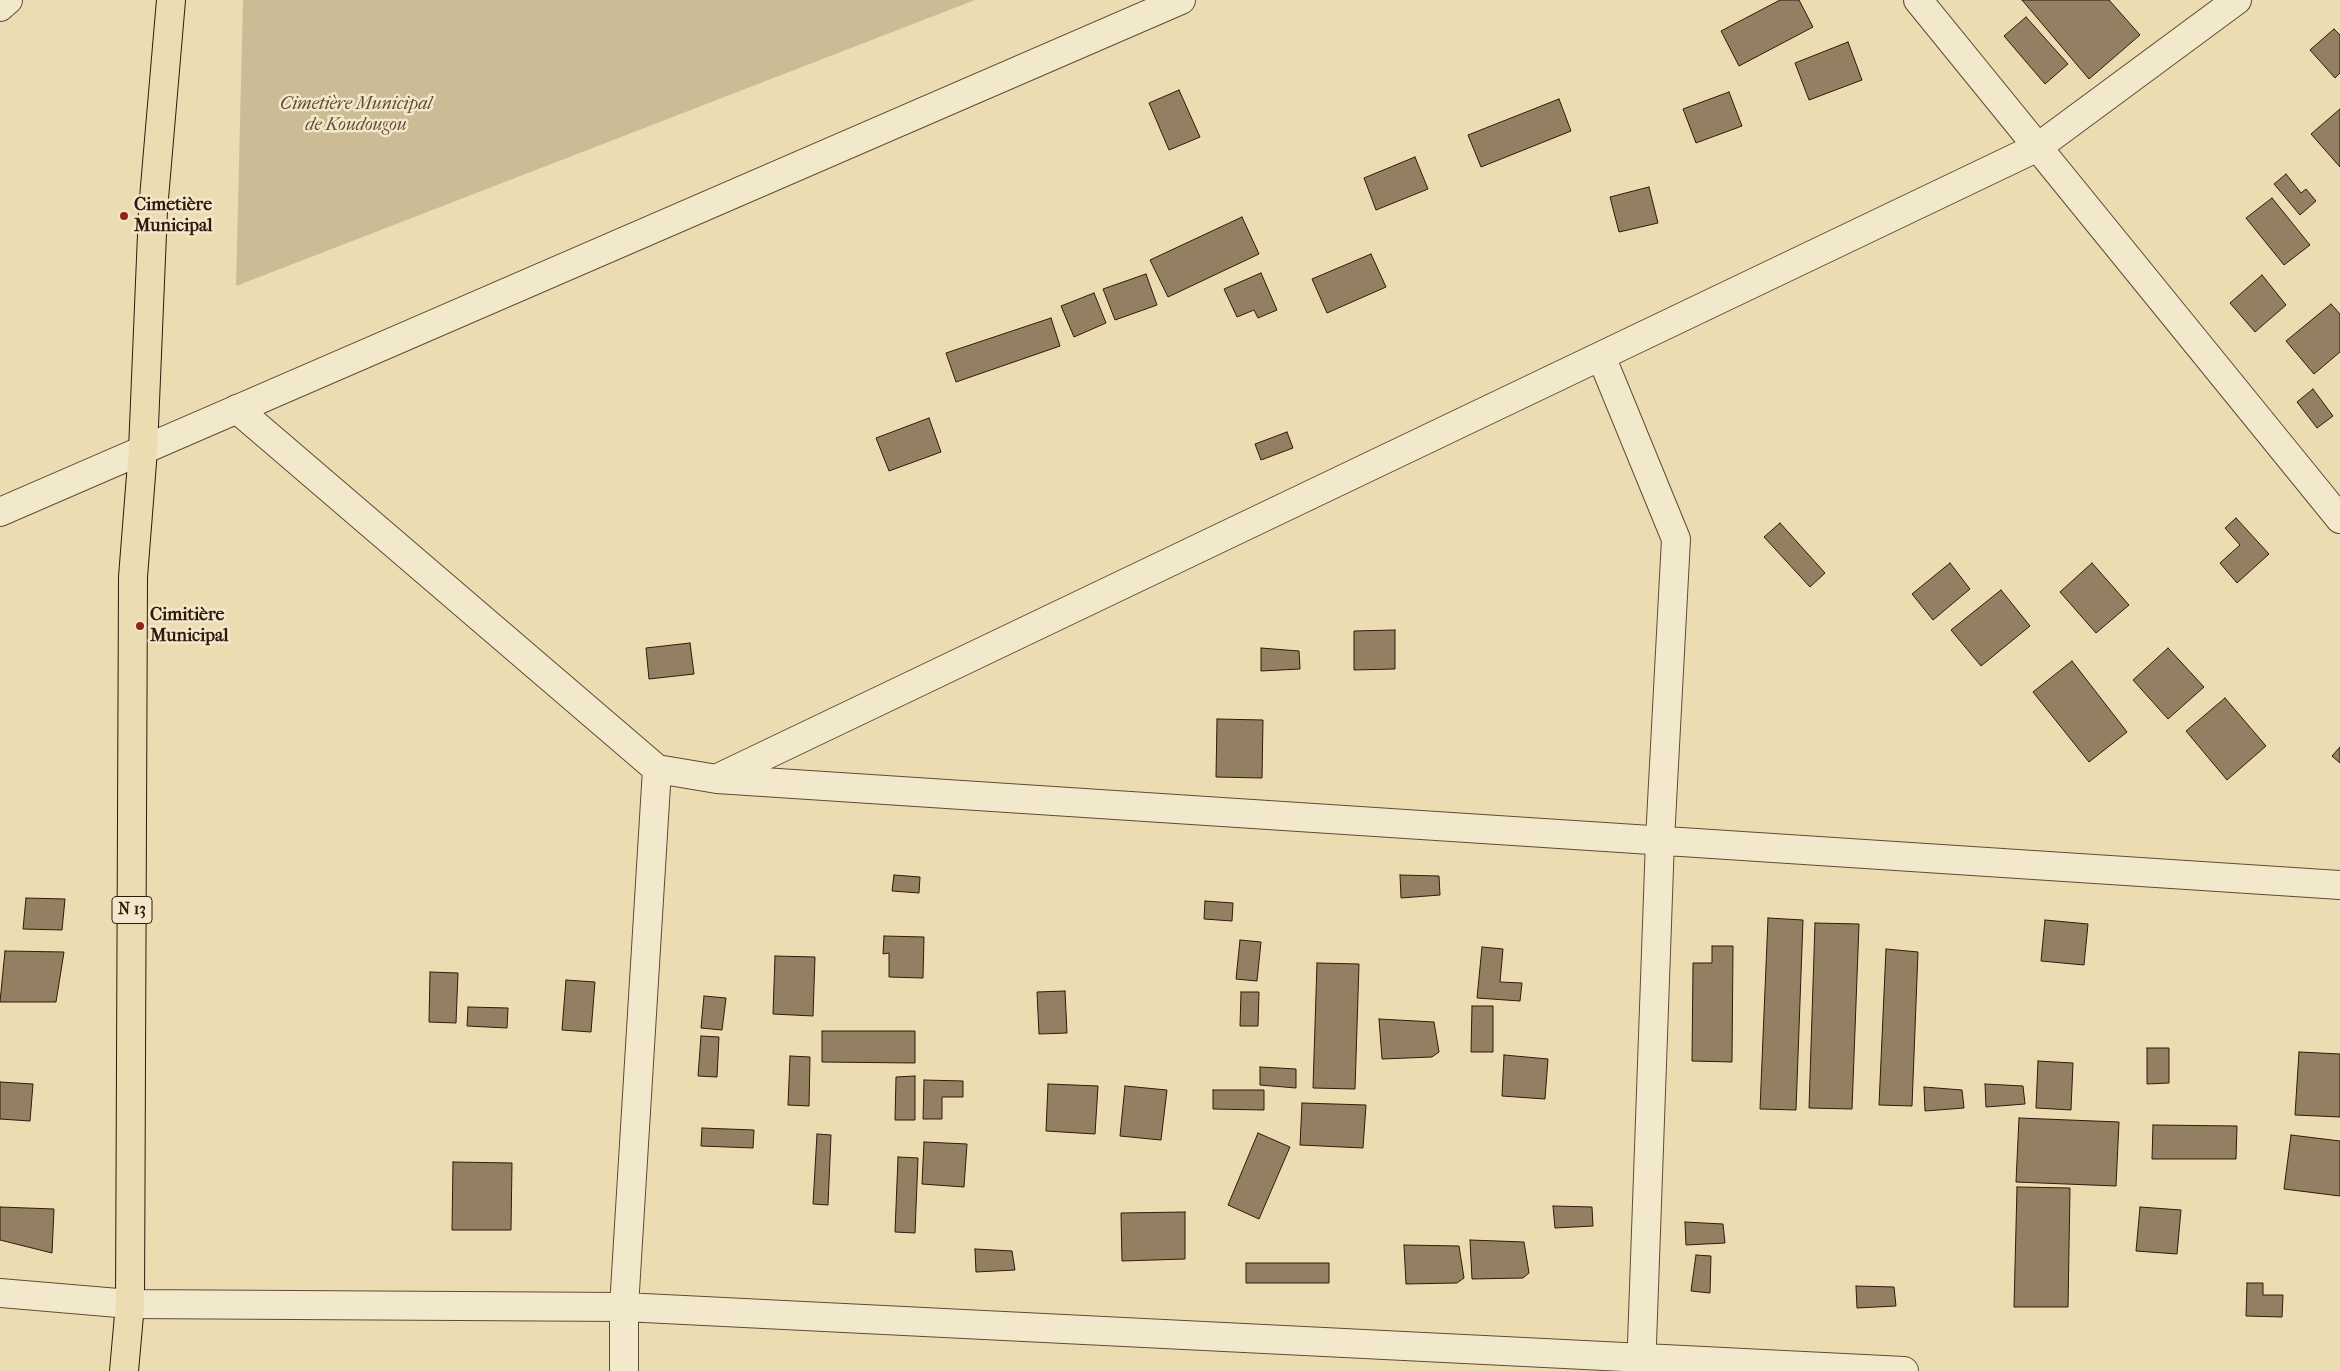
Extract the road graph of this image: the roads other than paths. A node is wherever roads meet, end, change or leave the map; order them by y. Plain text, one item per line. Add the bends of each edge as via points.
1 (8, 0) edge
2 (171, 0) edge
3 (1181, 0) edge
4 (1918, 0) edge
5 (2237, 0) edge
6 (0, 7) edge
7 (2038, 147) junction
8 (1601, 356) junction
9 (236, 409) junction
10 (143, 450) junction
11 (0, 512) edge
12 (2340, 519) edge
13 (657, 769) junction
14 (717, 779) junction
15 (1660, 840) junction
16 (2340, 885) edge
17 (0, 1293) edge
18 (130, 1304) junction
19 (624, 1307) junction
20 (1641, 1364) edge
21 (124, 1371) edge
22 (624, 1371) edge
23 (1904, 1371) edge

1 - 6 street
2 - 10 main road, N 13 via 153,210
3 - 9 street
4 - 7 street
5 - 7 street
7 - 8 street
7 - 12 street
8 - 14 street
8 - 15 street via 1676,540
9 - 10 street
9 - 13 street
10 - 11 street
10 - 18 main road, N 13 via 133,586
13 - 14 street
13 - 19 street
14 - 15 street
15 - 16 street
15 - 20 street
17 - 18 street
18 - 19 street
18 - 21 main road, N 13
19 - 20 street
19 - 22 street
20 - 23 street

